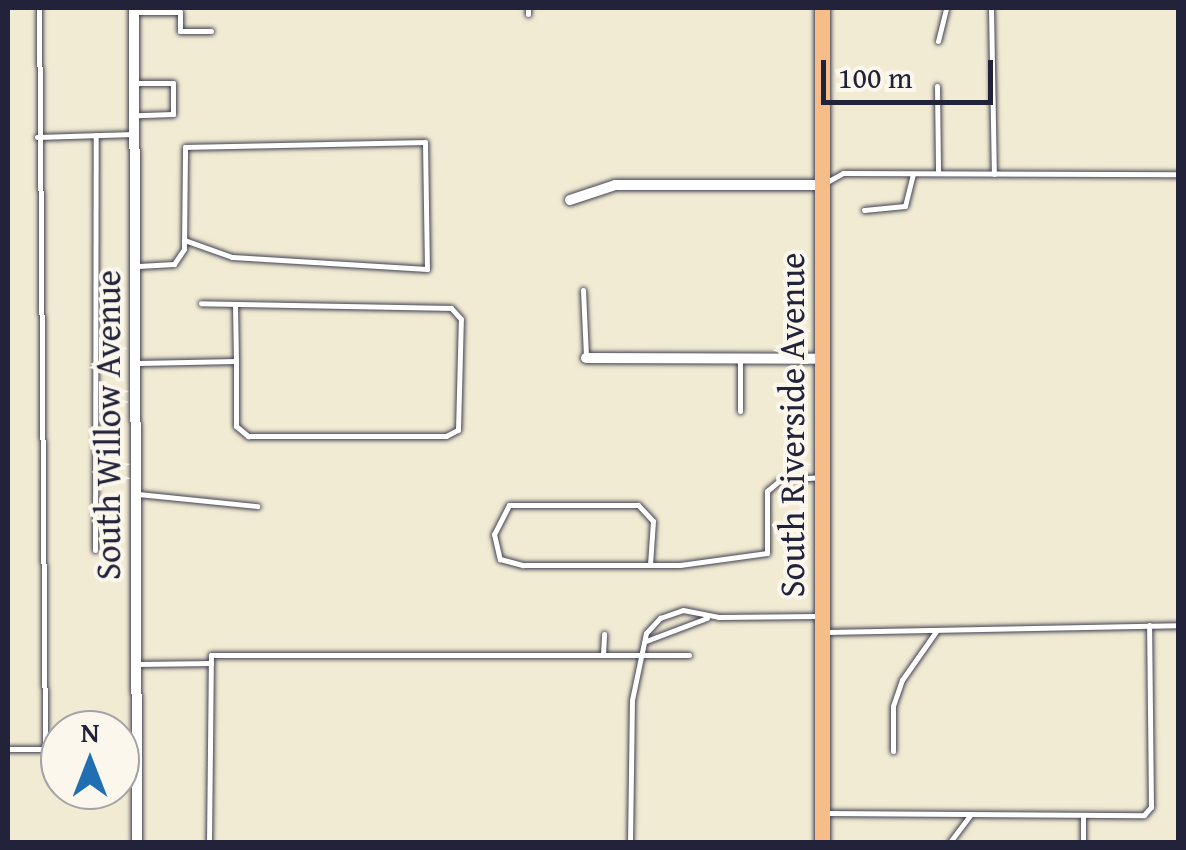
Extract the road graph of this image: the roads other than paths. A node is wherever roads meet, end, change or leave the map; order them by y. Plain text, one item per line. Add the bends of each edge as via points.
1 (38, 8) edge
2 (822, 8) edge
3 (946, 8) edge
4 (991, 8) edge
5 (134, 10) edge
6 (211, 31) dead end
7 (938, 41) dead end
8 (134, 83) junction
9 (937, 86) dead end
10 (134, 115) junction
11 (134, 134) junction
12 (96, 135) junction
13 (37, 137) junction
14 (912, 174) junction
15 (938, 174) junction
16 (994, 174) junction
17 (1178, 174) edge
18 (822, 185) junction
19 (570, 200) dead end
20 (864, 210) dead end
21 (184, 240) junction
22 (134, 266) junction
23 (583, 290) dead end
24 (200, 303) dead end
25 (235, 304) junction
26 (586, 358) joint
27 (740, 359) junction
28 (823, 359) junction
29 (236, 361) junction
30 (135, 363) junction
31 (740, 411) dead end
32 (822, 477) junction
33 (135, 493) junction
34 (257, 506) dead end
35 (95, 550) dead end
36 (650, 564) junction
37 (718, 617) junction
38 (821, 624) junction
39 (1178, 625) edge
40 (1149, 626) junction
41 (937, 630) junction
42 (604, 634) dead end
43 (646, 641) junction
44 (640, 655) junction
45 (688, 655) dead end
46 (603, 656) junction
47 (211, 663) junction
48 (136, 664) junction
49 (8, 749) edge
50 (894, 751) dead end
51 (822, 813) junction
52 (970, 814) junction
53 (1083, 815) junction
54 (136, 842) edge
55 (209, 842) edge
56 (630, 842) edge
57 (822, 842) edge
58 (950, 842) edge
59 (1082, 842) edge

1 - 13 lane
2 - 18 main road, South Riverside Avenue
3 - 7 lane
4 - 16 lane
5 - 6 lane via 180,12 180,31
5 - 8 street, South Willow Avenue
8 - 10 street, South Willow Avenue
8 - 10 lane via 173,83 173,114
9 - 15 lane
10 - 11 street, South Willow Avenue
11 - 12 lane
11 - 22 street, South Willow Avenue
12 - 13 lane
12 - 35 lane
13 - 49 lane via 45,749
14 - 15 lane
14 - 18 lane via 843,174
14 - 20 lane via 905,206
15 - 16 lane
16 - 17 lane
18 - 19 street via 615,185
18 - 28 main road, South Riverside Avenue
21 - 21 lane via 185,147 424,142 427,269 232,256
21 - 22 lane via 174,264
22 - 30 street, South Willow Avenue
23 - 26 lane
24 - 25 lane
25 - 29 lane
25 - 29 lane via 451,308 461,319 462,421 446,436 248,436 236,426
26 - 27 street
27 - 28 street
27 - 31 lane
28 - 32 main road, South Riverside Avenue
29 - 30 lane
30 - 33 street, South Willow Avenue
32 - 36 lane via 780,480 768,492 768,553
32 - 38 main road, South Riverside Avenue
33 - 34 lane
33 - 48 street, South Willow Avenue
36 - 36 lane via 523,566 500,559 494,534 509,504 638,504 652,521
37 - 38 lane
37 - 43 lane via 695,618
37 - 43 lane via 683,610 660,618
38 - 41 lane
38 - 51 main road, South Riverside Avenue
39 - 40 lane
40 - 41 lane
40 - 53 lane via 1151,807 1144,815
41 - 50 lane via 892,706
42 - 46 lane
43 - 44 lane
44 - 45 lane
44 - 46 lane
44 - 56 lane via 632,700
46 - 47 lane via 211,655
47 - 48 lane
47 - 55 lane
48 - 54 street, South Willow Avenue
51 - 52 lane
51 - 57 main road, South Riverside Avenue
52 - 53 lane
52 - 58 lane
53 - 59 lane

